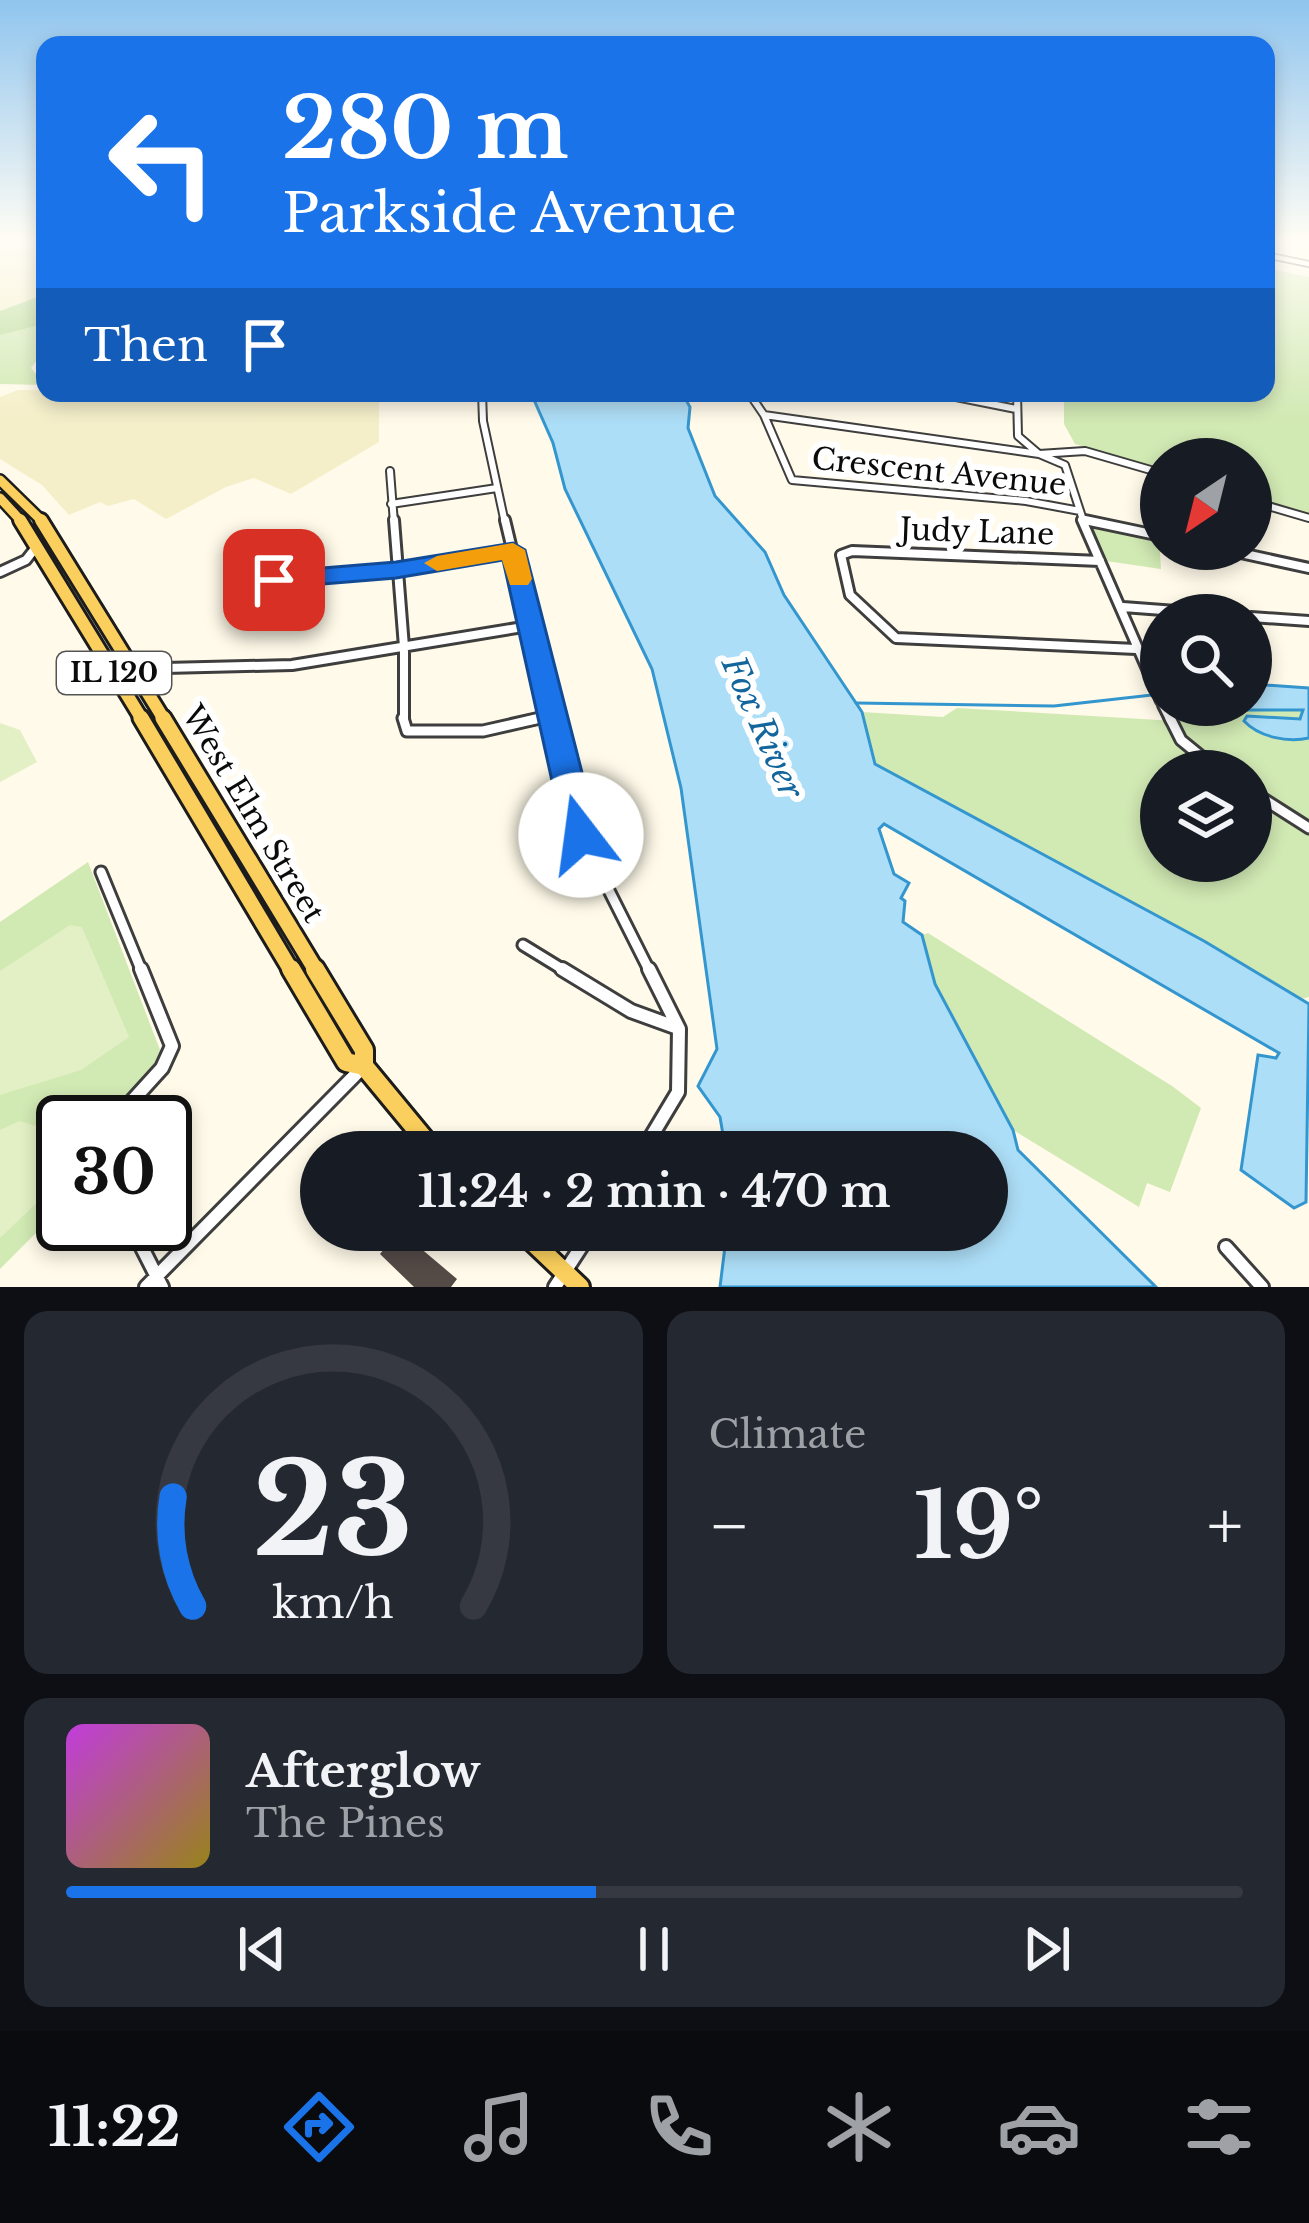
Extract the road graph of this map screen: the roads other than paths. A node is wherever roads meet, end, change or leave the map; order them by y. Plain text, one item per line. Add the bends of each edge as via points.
1 (482, 402) edge
2 (755, 402) edge
3 (981, 402) edge
4 (1016, 402) edge
5 (1016, 409) junction
6 (764, 415) junction
7 (1039, 454) junction
8 (1140, 467) edge
9 (390, 471) dead end
10 (0, 480) edge
11 (496, 488) junction
12 (0, 498) edge
13 (392, 504) junction
14 (1272, 507) edge
15 (1081, 515) junction
16 (1309, 518) edge
17 (1140, 530) edge
18 (38, 544) junction
19 (513, 550) junction
20 (1272, 560) edge
21 (48, 561) junction
22 (1100, 561) junction
23 (20, 563) junction
24 (1309, 568) edge
25 (396, 570) junction
26 (0, 572) edge
27 (274, 580) dead end
28 (1124, 608) junction
29 (1140, 609) edge
30 (1272, 618) edge
31 (1309, 621) edge
32 (529, 626) junction
33 (404, 647) junction
34 (1136, 650) junction
35 (1140, 658) edge
36 (127, 679) junction
37 (550, 716) junction
38 (1173, 726) edge
39 (1193, 750) edge
40 (1272, 804) edge
41 (1309, 828) edge
42 (101, 872) dead end
43 (523, 945) dead end
44 (679, 1029) junction
45 (364, 1066) junction
46 (137, 1095) edge
47 (418, 1131) edge
48 (655, 1131) edge
49 (1226, 1247) dead end
50 (141, 1251) edge
51 (539, 1251) edge
52 (582, 1251) edge
53 (567, 1282) edge
54 (154, 1284) edge
55 (1262, 1287) edge

1 - 11 street
2 - 6 street
3 - 5 street
4 - 5 street
5 - 7 street via 1018,436
6 - 7 street
6 - 15 street, Crescent Avenue via 792,480 1026,501
7 - 8 street via 1083,450
7 - 15 street via 1065,465
9 - 13 street
10 - 36 main road, West Elm Street / IL 120 via 44,522
11 - 13 street
11 - 19 street
12 - 18 main road, West Elm Street / IL 120
13 - 25 street
14 - 16 street
15 - 17 street, Crescent Avenue
15 - 22 street
18 - 21 main road, West Elm Street / IL 120
18 - 23 street
19 - 25 street
19 - 32 street
20 - 24 street
21 - 23 street
21 - 36 main road, West Elm Street / IL 120
22 - 28 street
22 - 34 street, Judy Lane via 841,555 850,596 896,638
23 - 26 street
25 - 27 street
25 - 33 street
28 - 29 street
28 - 34 street
30 - 31 street
32 - 33 street
32 - 37 street
33 - 36 street via 292,665 165,668
33 - 37 street via 407,730 483,731
34 - 35 street
36 - 45 main road, West Elm Street / IL 120 via 364,1050
37 - 44 street via 581,835
38 - 39 street
40 - 41 street
42 - 46 street via 172,1046
43 - 44 street via 631,1011
44 - 48 street via 678,1092
45 - 47 main road, West Elm Street / IL 120
45 - 54 street
49 - 55 street
50 - 54 street
51 - 53 main road
52 - 53 street

